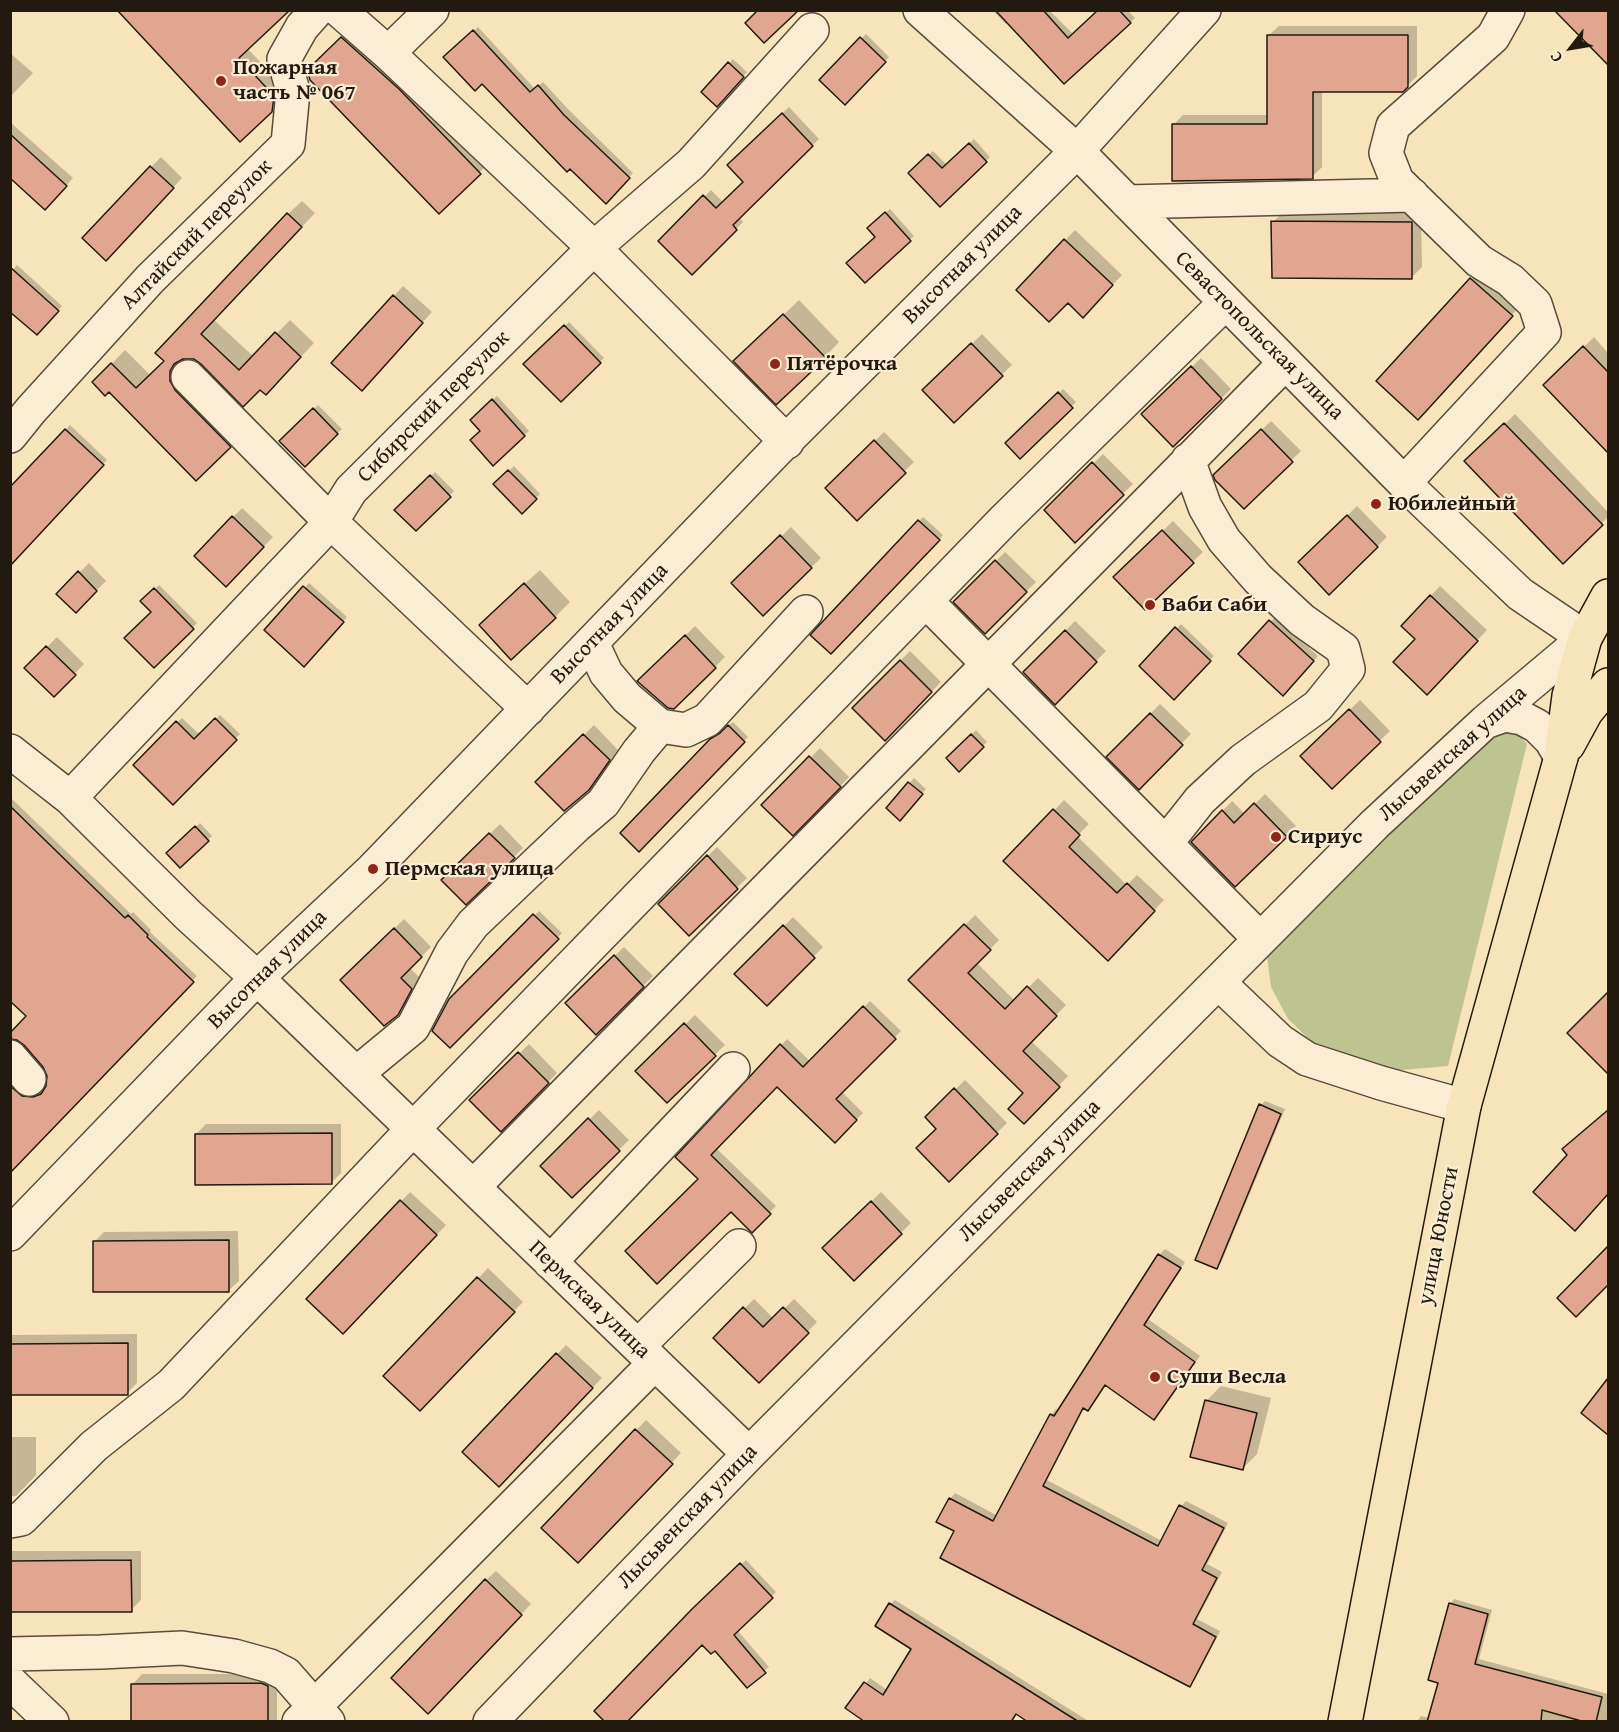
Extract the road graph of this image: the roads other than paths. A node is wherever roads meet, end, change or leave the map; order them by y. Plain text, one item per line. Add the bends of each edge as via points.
1 (317, 10) edge
2 (339, 10) edge
3 (432, 10) edge
4 (920, 10) edge
5 (1204, 10) edge
6 (1508, 10) edge
7 (812, 30) dead end
8 (388, 53) junction
9 (1077, 151) junction
10 (1412, 195) junction
11 (1127, 202) junction
12 (594, 249) junction
13 (1226, 303) junction
14 (1285, 363) junction
15 (188, 377) dead end
16 (10, 436) edge
17 (786, 442) junction
18 (1188, 460) junction
19 (1404, 483) junction
20 (331, 522) junction
21 (1608, 596) edge
22 (926, 601) junction
23 (806, 612) dead end
24 (1597, 642) edge
25 (592, 643) junction
26 (988, 664) junction
27 (1608, 686) edge
28 (528, 710) junction
29 (1485, 722) junction
30 (660, 726) junction
31 (10, 751) edge
32 (1561, 757) junction
33 (70, 798) junction
34 (1166, 843) junction
35 (1260, 939) junction
36 (258, 978) junction
37 (1218, 982) junction
38 (733, 1069) dead end
39 (356, 1074) junction
40 (1464, 1106) junction
41 (413, 1129) junction
42 (473, 1187) junction
43 (10, 1234) edge
44 (739, 1246) dead end
45 (550, 1262) junction
46 (646, 1355) junction
47 (749, 1454) junction
48 (10, 1521) edge
49 (10, 1654) edge
50 (10, 1682) edge
51 (314, 1716) edge
52 (52, 1722) edge
53 (490, 1722) edge
54 (1345, 1722) edge

1 - 16 street, Алтайский переулок via 284,59 293,91 288,144 150,279
2 - 8 street
3 - 8 street
4 - 9 street, Севастопольская улица
5 - 9 street, Высотная улица
6 - 10 street via 1493,37 1393,126 1386,153 1397,182
7 - 12 street, Сибирский переулок via 691,164
8 - 12 street
9 - 11 street, Севастопольская улица
9 - 17 street, Высотная улица
10 - 11 street
10 - 19 street via 1479,261 1510,280 1535,304 1544,332
11 - 13 street, Севастопольская улица
12 - 17 street
12 - 20 street, Сибирский переулок via 351,490
13 - 14 street, Севастопольская улица
13 - 22 street
14 - 18 street
14 - 19 street, Севастопольская улица
15 - 20 street
17 - 25 street, Высотная улица
18 - 26 street
18 - 34 street via 1205,507 1224,540 1302,620 1343,649 1348,669 1318,706 1243,760 1200,800
19 - 24 street, Севастопольская улица via 1520,594
20 - 28 street
20 - 33 street, Сибирский переулок
21 - 24 main road, Лысьвенская улица
22 - 26 street
22 - 41 street
23 - 30 street via 707,720 686,730
24 - 29 street, Лысьвенская улица
24 - 32 main road, Лысьвенская улица via 1569,696
25 - 28 street, Высотная улица
25 - 30 street via 606,673 627,698
26 - 34 street
26 - 42 street
27 - 32 main road via 1586,712
28 - 36 street, Высотная улица via 374,869
29 - 32 street via 1505,715 1522,718 1537,726
29 - 35 street, Лысьвенская улица
30 - 39 street via 603,803 472,924 452,952 413,1027
31 - 33 street, Пермская улица
32 - 40 main road, улица Юности
33 - 36 street, Пермская улица
34 - 35 street
35 - 37 street, Лысьвенская улица
36 - 39 street, Пермская улица
36 - 43 street, Высотная улица
37 - 40 street via 1281,1041 1307,1059
37 - 47 street, Лысьвенская улица
38 - 45 street
39 - 41 street, Пермская улица
40 - 54 main road, улица Юности
41 - 42 street, Пермская улица
41 - 48 street via 171,1385 94,1446 21,1519
42 - 45 street, Пермская улица
44 - 46 street
45 - 46 street, Пермская улица
46 - 47 street, Пермская улица
46 - 51 street
47 - 53 street, Лысьвенская улица
49 - 51 street via 182,1648 234,1656 286,1674
50 - 52 street

